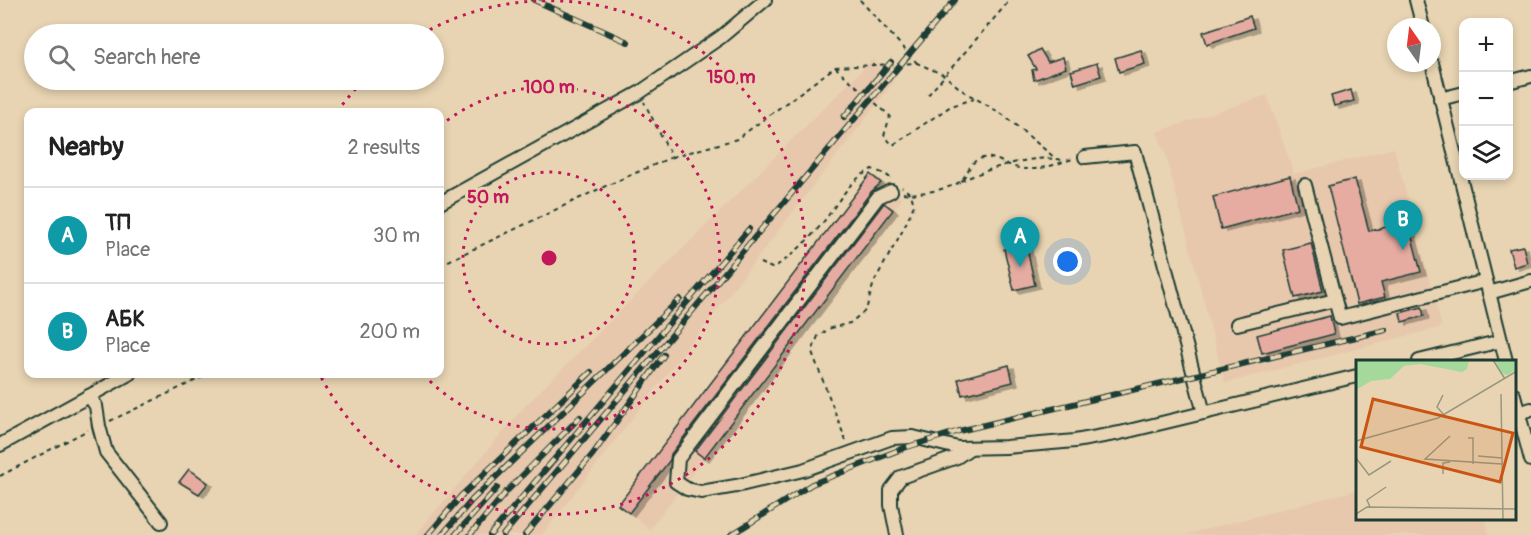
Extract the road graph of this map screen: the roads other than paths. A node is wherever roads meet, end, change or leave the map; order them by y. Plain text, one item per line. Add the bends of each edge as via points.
1 (765, 0) edge
2 (1416, 0) edge
3 (1421, 18) edge
4 (1434, 72) edge
5 (1531, 76) edge
6 (1513, 81) edge
7 (1459, 94) edge
8 (1440, 99) junction
9 (1085, 158) road end
10 (896, 186) road end
11 (1305, 186) dead end
12 (444, 201) edge
13 (1531, 281) edge
14 (1488, 287) junction
15 (1335, 300) junction
16 (1237, 324) dead end
17 (1501, 341) junction
18 (1423, 360) edge
19 (1506, 360) edge
20 (1356, 376) edge
21 (122, 378) edge
22 (89, 396) junction
23 (1516, 397) edge
24 (1525, 411) edge
25 (1204, 413) junction
26 (0, 445) edge
27 (971, 448) junction
28 (1531, 460) edge
29 (161, 522) dead end
30 (897, 535) edge

1 - 12 street via 721,37 639,93
2 - 3 street
4 - 8 street
5 - 6 street
7 - 8 street
8 - 14 street
9 - 25 street via 1135,152
10 - 27 street via 878,197 678,459 676,482 701,492 736,486 803,470 892,438 913,437
11 - 15 street
13 - 14 street
14 - 15 street via 1340,318
14 - 17 street
15 - 16 street
17 - 18 street
17 - 19 street
20 - 25 street
21 - 22 street
22 - 26 street
22 - 29 street via 96,406 106,452
23 - 24 street
24 - 28 street
25 - 27 street via 1075,441
27 - 30 street via 901,477 891,490

